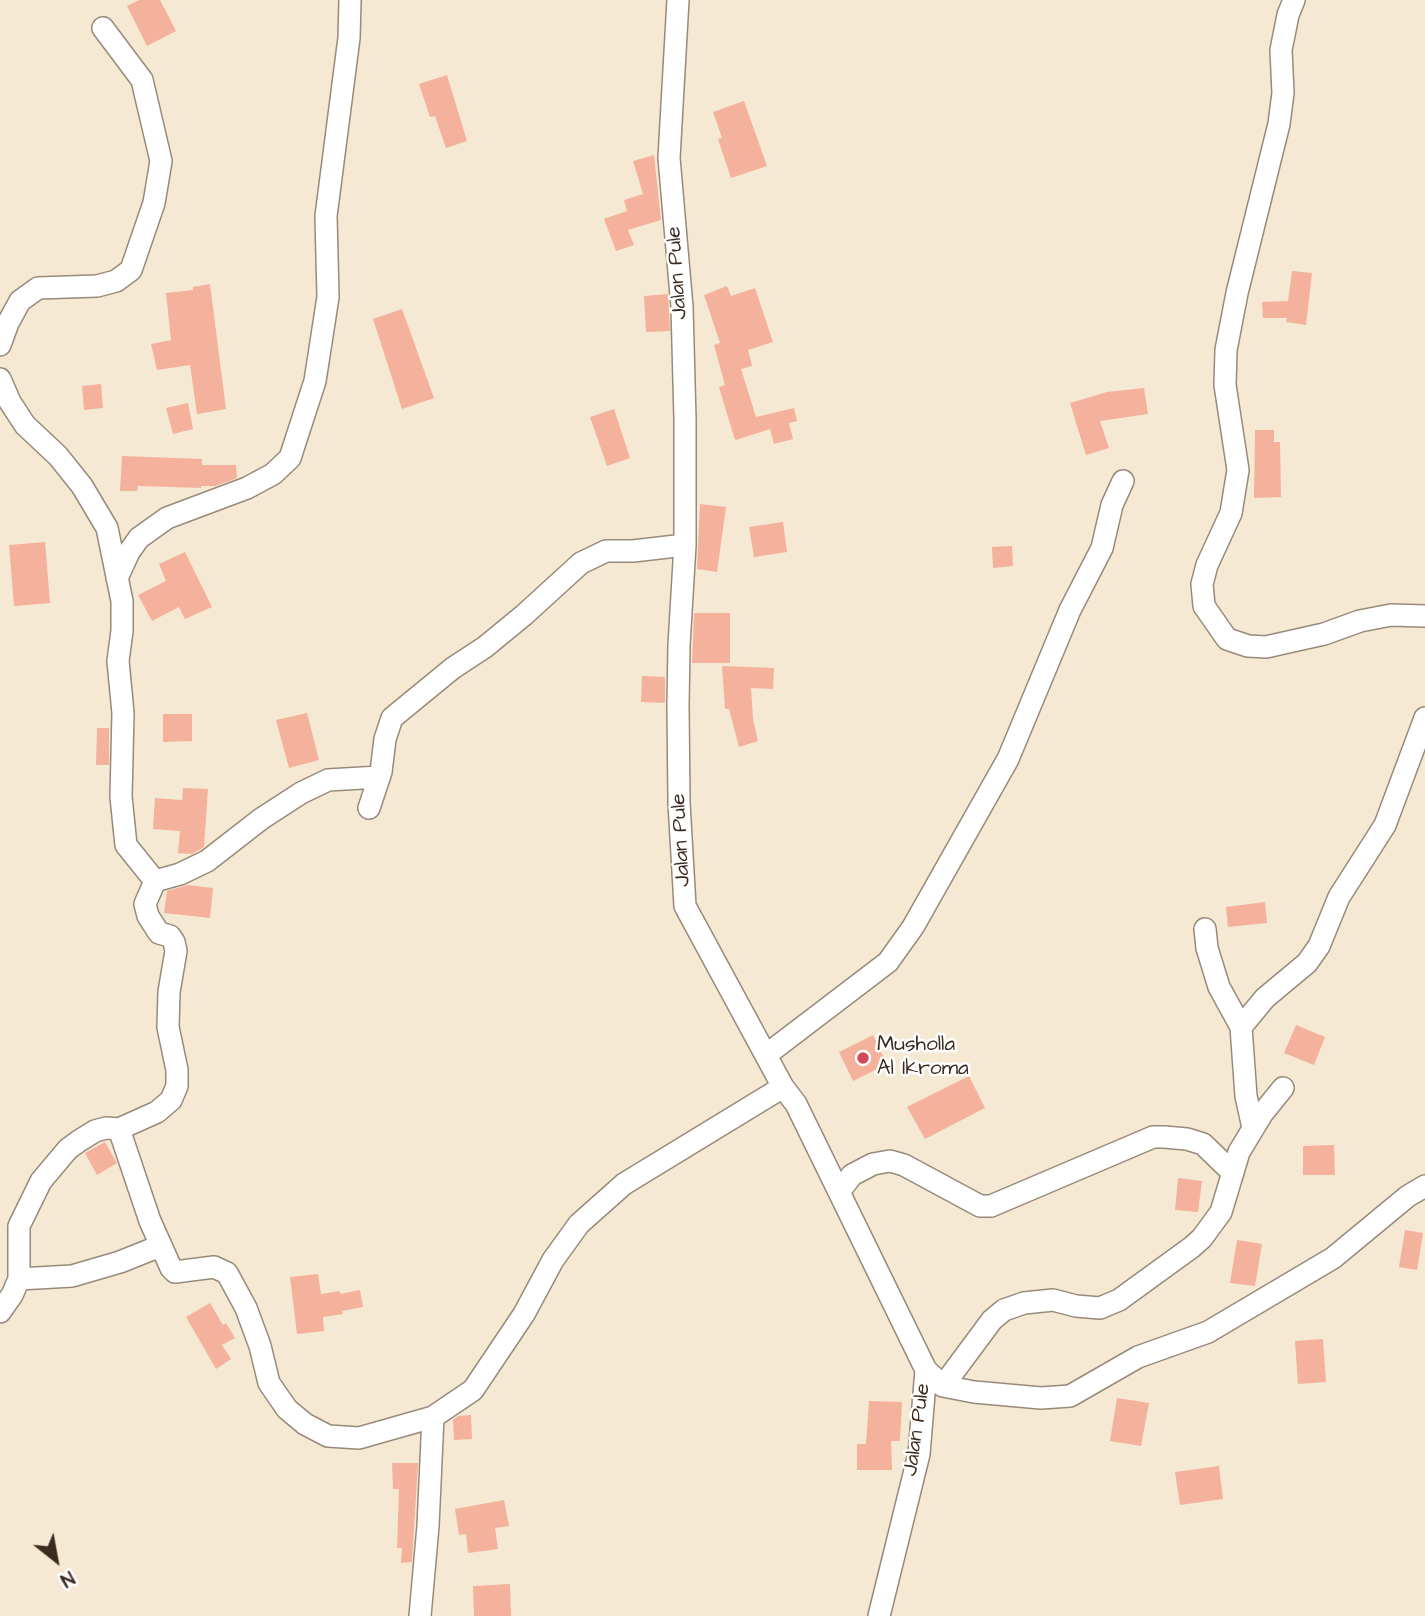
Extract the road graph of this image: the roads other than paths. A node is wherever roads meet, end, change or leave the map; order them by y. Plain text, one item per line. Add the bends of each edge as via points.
1 (350, 0) edge
2 (678, 0) edge
3 (1294, 0) edge
4 (103, 28) dead end
5 (0, 345) edge
6 (0, 379) edge
7 (1123, 481) dead end
8 (685, 545) junction
9 (117, 578) junction
10 (1425, 616) edge
11 (1425, 718) edge
12 (379, 777) junction
13 (369, 808) dead end
14 (155, 881) junction
15 (1205, 929) dead end
16 (1241, 1027) junction
17 (766, 1055) junction
18 (783, 1087) junction
19 (1283, 1088) dead end
20 (1253, 1128) junction
21 (119, 1129) junction
22 (1233, 1173) junction
23 (1425, 1186) edge
24 (839, 1192) junction
25 (160, 1246) junction
26 (19, 1279) junction
27 (0, 1312) edge
28 (926, 1370) junction
29 (943, 1386) junction
30 (433, 1417) junction
31 (420, 1616) edge
32 (879, 1616) edge

1 - 9 street via 326,216 328,297 315,381 290,458 247,488 167,518 139,538
2 - 8 street, Jalan Pule via 668,158 682,307
3 - 10 street via 1281,50 1279,124 1226,350 1225,385 1238,470 1231,513 1202,584 1204,606 1227,639 1266,647 1360,621 1391,615
4 - 5 street via 142,80 161,162 154,203 131,270 116,281 97,286 38,288 20,302
6 - 9 street via 25,425 82,485 107,528
7 - 17 street via 1102,548 1070,610 1008,759 913,926 888,962
8 - 12 street via 606,551 581,563 485,647 453,667 392,718
8 - 17 street, Jalan Pule via 678,693 685,906
9 - 14 street via 122,601 118,661 123,713 121,797 127,845
11 - 16 street via 1385,825 1339,897 1319,946
12 - 13 street
12 - 14 street via 328,780 301,793 207,861
14 - 21 street via 145,904 148,916 159,933 170,936 176,951 168,1027 177,1086 171,1100 157,1112
15 - 16 street via 1219,987
16 - 20 street
17 - 18 street, Jalan Pule
18 - 24 street, Jalan Pule
18 - 30 street via 624,1184 579,1224 473,1390
19 - 20 street
20 - 22 street
21 - 25 street
21 - 26 street via 95,1131 79,1141 41,1181 19,1226
22 - 24 street via 1203,1144 1153,1137 991,1206 980,1206 890,1161 852,1175
22 - 29 street via 1221,1212 1192,1247 1119,1300 1100,1308 1053,1300 1004,1310
23 - 29 street via 1333,1258 1208,1332 1138,1357 1070,1396 1041,1398
24 - 28 street, Jalan Pule
25 - 26 street via 72,1276
25 - 30 street via 175,1272 214,1267 227,1273 260,1346 269,1383 287,1409 305,1424 328,1436 359,1438
26 - 27 street
28 - 29 street
28 - 32 street, Jalan Pule via 919,1454
30 - 31 street

